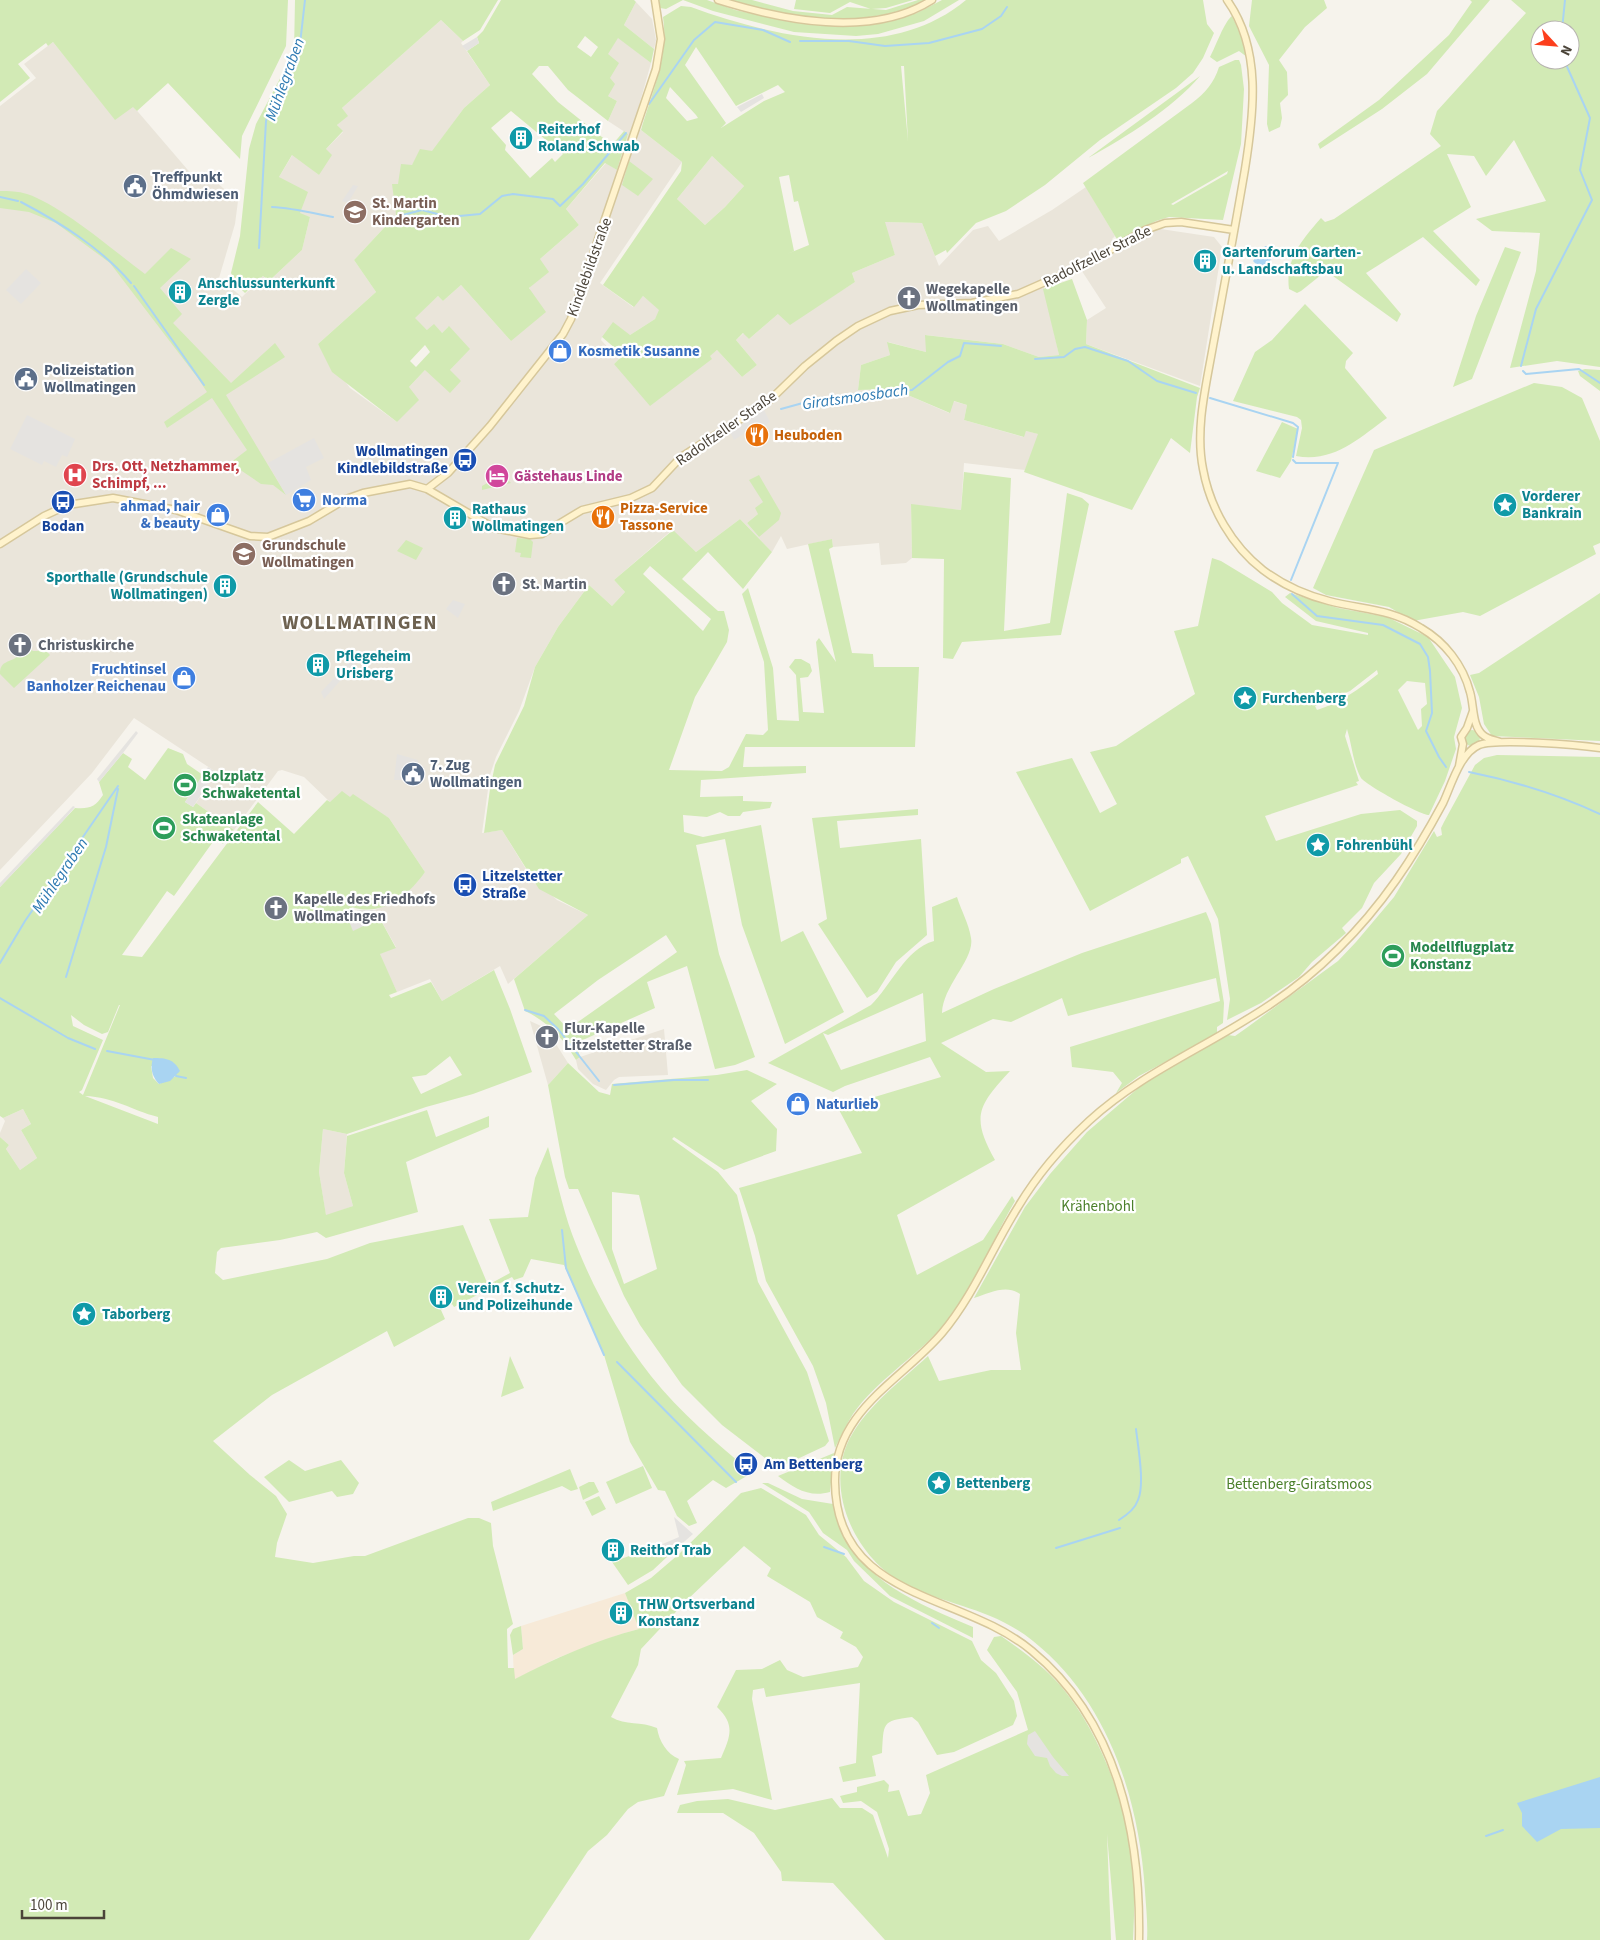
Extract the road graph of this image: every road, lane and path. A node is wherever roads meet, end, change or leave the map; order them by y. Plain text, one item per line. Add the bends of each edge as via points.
1 (655, 0) edge
2 (718, 0) edge
3 (932, 0) edge
4 (1228, 2) edge
5 (1234, 230) junction
6 (427, 489) junction
7 (0, 544) edge
8 (1473, 711) junction
9 (1467, 728) junction
10 (1480, 732) junction
11 (1501, 743) junction
12 (1463, 744) junction
13 (1477, 747) junction
14 (1600, 748) edge
15 (1458, 770) junction
16 (1139, 1940) edge

1 - 6 main road, Kindlebildstraße via 661,39 656,69 571,319 563,334 490,426 448,473
2 - 3 main road via 797,20 842,22 886,17
4 - 5 main road via 1248,44 1251,67 1252,112
5 - 6 main road, Radolfzeller Straße via 1182,222 1165,223 1145,230 1086,264 1018,294 972,303 918,305 880,316 858,326 827,348 770,400 689,451 652,488 631,498 582,510 544,533 530,535 494,528
5 - 8 main road via 1206,384 1200,437 1203,470 1214,506 1237,545 1262,569 1286,585 1331,602 1386,611 1431,634 1455,659 1470,692
6 - 7 main road, Radolfzeller Straße via 410,484 363,493 292,529 263,537 250,536 176,510 113,498 68,505
8 - 9 main road
8 - 10 main road
9 - 10 main road
9 - 12 main road via 1461,737
10 - 11 main road
10 - 13 main road
11 - 13 main road
11 - 14 main road
12 - 13 main road via 1468,748
12 - 15 main road
13 - 15 main road
15 - 16 main road via 1408,866 1367,919 1339,948 1274,1002 1117,1096 1061,1149 1019,1204 975,1284 944,1330 856,1417 840,1451 836,1467 836,1496 846,1531 857,1550 876,1571 903,1588 975,1616 1006,1632 1049,1666 1084,1710 1110,1760 1130,1825 1140,1898

